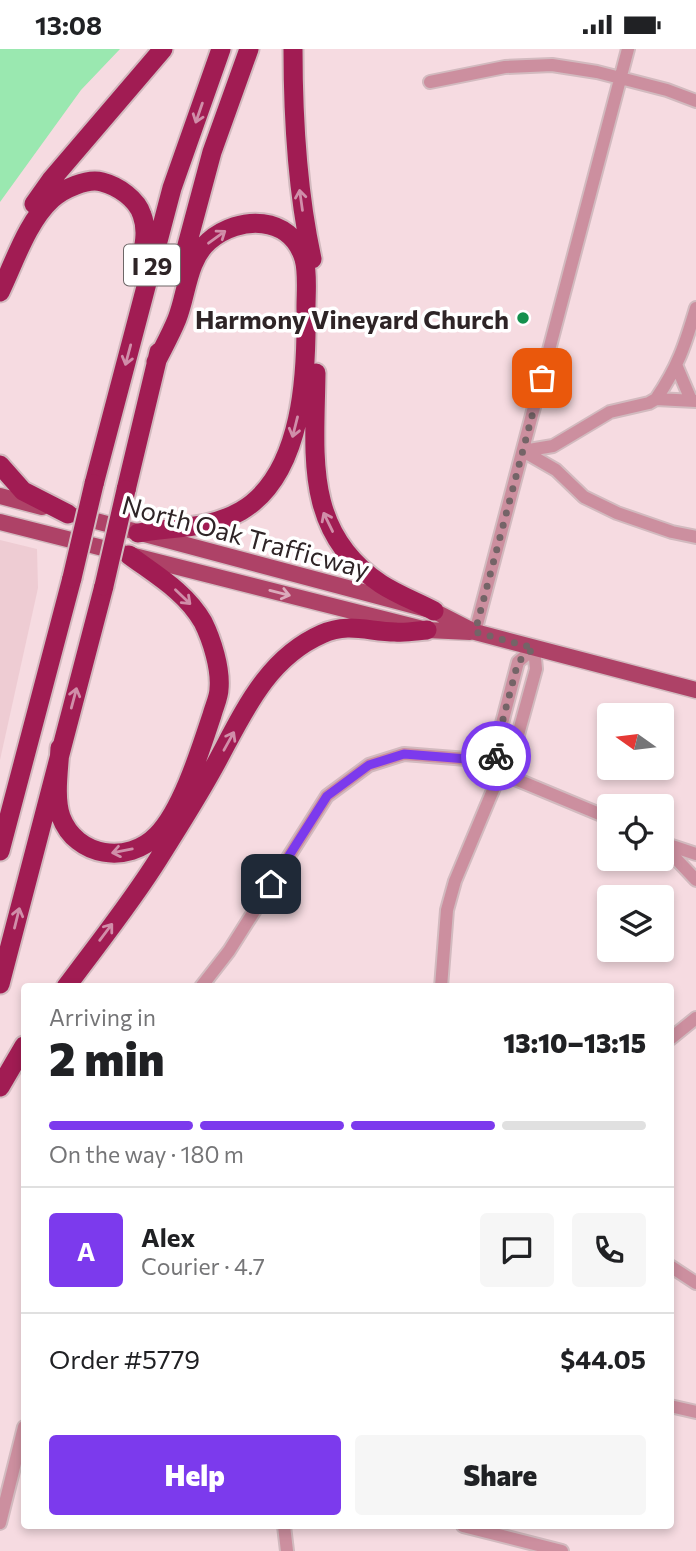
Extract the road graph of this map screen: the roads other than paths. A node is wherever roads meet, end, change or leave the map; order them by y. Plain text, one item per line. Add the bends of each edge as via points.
1 (163, 49) edge
2 (221, 49) edge
3 (249, 49) edge
4 (293, 49) edge
5 (628, 49) edge
6 (620, 79) junction
7 (430, 82) dead end
8 (696, 101) edge
9 (0, 265) edge
10 (0, 292) edge
11 (696, 308) edge
12 (136, 325) junction
13 (156, 362) junction
14 (677, 367) junction
15 (656, 399) junction
16 (693, 401) edge
17 (553, 446) junction
18 (523, 451) junction
19 (0, 465) edge
20 (550, 466) junction
21 (0, 496) edge
22 (23, 502) junction
23 (0, 505) edge
24 (68, 514) junction
25 (0, 522) edge
26 (138, 533) junction
27 (696, 537) edge
28 (129, 555) junction
29 (434, 611) junction
30 (427, 631) junction
31 (475, 632) junction
32 (534, 648) junction
33 (696, 690) edge
34 (60, 748) junction
35 (501, 771) junction
36 (597, 813) edge
37 (674, 847) edge
38 (0, 851) edge
39 (674, 854) edge
40 (696, 854) edge
41 (694, 873) edge
42 (69, 983) edge
43 (204, 983) edge
44 (441, 983) edge
45 (0, 984) edge
46 (696, 1018) edge
47 (674, 1036) edge
48 (21, 1051) edge
49 (0, 1087) edge
50 (674, 1269) edge
51 (696, 1283) edge
52 (674, 1407) edge
53 (696, 1412) edge
54 (21, 1439) edge
55 (0, 1523) edge
56 (284, 1529) edge
57 (475, 1529) edge
58 (287, 1551) edge
59 (562, 1551) edge

1 - 9 highway via 51,180
2 -> 12 highway, I 29 via 172,188
3 - 13 highway, I 29 via 212,152
29 -> 4 highway via 383,585 351,557 331,529 318,495 313,262 298,181
5 - 6 street
6 - 7 street via 575,67 529,65
6 - 8 street
6 - 18 street
10 - 12 highway via 37,215 54,196 76,185 101,181 137,204 144,225 135,288
11 - 14 street
12 -> 38 highway, I 29, bridge
13 -> 26 highway via 207,243 229,228 252,222 289,235 305,261 306,320 303,391 283,463 261,494 228,518
34 -> 13 highway, I 29, bridge via 104,586
14 - 15 street
14 - 16 street
15 - 16 street
15 - 17 street via 610,412
17 - 18 street
17 - 20 street
18 - 20 street
18 - 31 street
19 - 24 highway via 23,491
20 - 27 street via 584,497 606,508
21 - 22 main road, North Oak Trafficway
22 - 23 main road
22 - 24 main road, North Oak Trafficway
24 - 26 main road, North Oak Trafficway
25 - 28 main road, North Oak Trafficway
26 - 29 main road, North Oak Trafficway
28 -> 30 main road, North Oak Trafficway
28 -> 34 highway via 186,597 204,624 217,664 219,690 200,752 174,812 157,835 140,847 102,854 70,835 61,817
29 - 31 main road, North Oak Trafficway
30 - 31 main road, North Oak Trafficway
42 -> 30 highway via 157,861 259,687 278,663 325,632 370,628 393,633
31 - 32 main road, North Oak Trafficway
32 - 33 main road, North Oak Trafficway
32 - 35 street via 536,669 513,753
32 - 35 street via 518,662 495,750
45 -> 34 highway, I 29
35 - 36 street
35 - 43 street via 467,759 404,754 369,765 327,796
35 - 44 street via 447,910
37 - 40 street
39 - 41 street
46 - 47 street
48 - 49 highway
50 - 51 street
52 - 53 street
54 - 55 street
56 - 58 street
57 - 59 street

